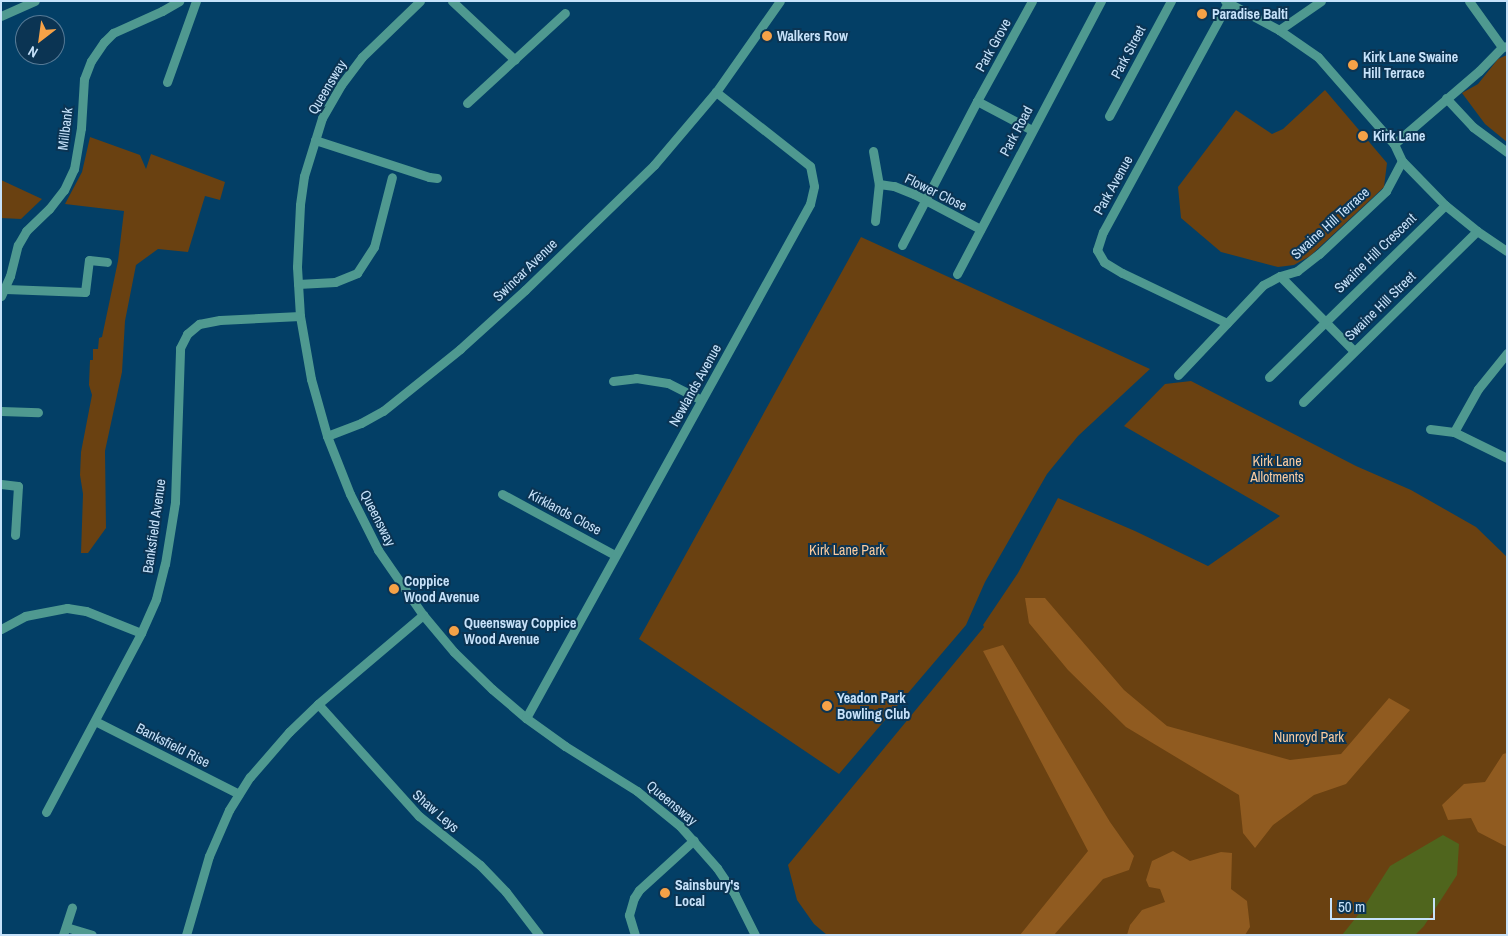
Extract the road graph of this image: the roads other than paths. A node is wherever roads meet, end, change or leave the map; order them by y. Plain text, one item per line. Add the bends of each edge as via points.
1 (35, 1) edge
2 (179, 1) edge
3 (196, 1) edge
4 (420, 1) edge
5 (452, 1) edge
6 (780, 1) edge
7 (1032, 1) edge
8 (1101, 1) edge
9 (1170, 1) edge
10 (1321, 1) edge
11 (1468, 1) edge
12 (1226, 2) edge
13 (565, 13) dead end
14 (1, 16) edge
15 (1279, 30) junction
16 (1504, 46) edge
17 (515, 60) junction
18 (168, 82) dead end
19 (716, 92) junction
20 (1446, 98) junction
21 (977, 101) junction
22 (467, 103) dead end
23 (1109, 116) dead end
24 (1032, 130) junction
25 (314, 140) junction
26 (1394, 144) junction
27 (873, 151) dead end
28 (1507, 152) edge
29 (1402, 160) junction
30 (392, 177) dead end
31 (437, 178) dead end
32 (879, 184) junction
33 (925, 200) junction
34 (1445, 205) junction
35 (875, 221) dead end
36 (980, 229) junction
37 (1478, 232) junction
38 (902, 245) dead end
39 (1507, 250) edge
40 (107, 262) dead end
41 (957, 274) dead end
42 (1280, 276) junction
43 (298, 284) junction
44 (4, 292) edge
45 (300, 316) junction
46 (1324, 321) junction
47 (1227, 323) junction
48 (1354, 351) junction
49 (1507, 354) edge
50 (1178, 375) dead end
51 (1269, 377) dead end
52 (613, 381) dead end
53 (701, 400) junction
54 (1304, 402) dead end
55 (1, 410) edge
56 (38, 412) dead end
57 (1430, 429) dead end
58 (1454, 432) junction
59 (327, 436) junction
60 (1507, 458) edge
61 (1, 484) edge
62 (502, 494) dead end
63 (15, 535) dead end
64 (615, 555) junction
65 (423, 615) junction
66 (1, 629) edge
67 (141, 632) junction
68 (318, 704) junction
69 (526, 718) junction
70 (95, 721) junction
71 (239, 794) junction
72 (46, 812) dead end
73 (694, 840) junction
74 (72, 906) dead end
75 (65, 931) edge
76 (92, 935) edge
77 (186, 935) edge
78 (539, 935) edge
79 (635, 935) edge
80 (755, 935) edge

1 - 14 street
2 - 44 street, Millbank via 113,33 91,61 84,79 74,169 64,190 22,238
3 - 18 street
4 - 25 street, Queensway via 362,57 341,85 322,118
5 - 17 street
6 - 19 street
7 - 21 street, Park Grove
8 - 24 street, Park Road
9 - 23 street, Park Street
10 - 15 street
11 - 16 street
12 - 15 street
12 - 47 street, Park Avenue via 1103,232 1097,250 1104,262 1122,273
13 - 17 street
15 - 26 street via 1318,57
16 - 20 street
17 - 22 street
19 - 53 street, Newlands Avenue via 810,166 814,186 810,204
19 - 59 street, Swincar Avenue via 654,165 460,349 383,411
20 - 26 street
20 - 28 street via 1473,127
21 - 24 street
21 - 33 street, Park Grove
24 - 36 street, Park Road
25 - 31 street
25 - 43 street, Queensway via 300,205
26 - 29 street
27 - 32 street
29 - 34 street
29 - 42 street, Swaine Hill Terrace via 1386,191 1319,254 1297,271
30 - 43 street via 374,247 357,273 335,282
32 - 33 street, Flower Close via 894,186
32 - 35 street
33 - 36 street, Flower Close
33 - 38 street, Park Grove
34 - 37 street
34 - 46 street, Swaine Hill Crescent
36 - 41 street, Park Road
37 - 39 street
37 - 48 street, Swaine Hill Street
40 - 44 street, Millbank via 89,260 85,292
42 - 46 street
42 - 47 street, Swaine Hill Terrace via 1263,285
43 - 45 street, Queensway
45 - 59 street, Queensway via 311,379
45 - 67 street, Banksfield Avenue via 220,320 199,324 187,334 180,348 174,502 165,564 156,599
46 - 48 street
46 - 51 street, Swaine Hill Crescent
47 - 50 street, Swaine Hill Terrace
48 - 54 street, Swaine Hill Street
49 - 58 street via 1478,389
52 - 53 street via 636,378 668,384
53 - 64 street, Newlands Avenue
55 - 56 street
57 - 58 street
58 - 60 street
59 - 65 street, Queensway via 363,522 389,568
61 - 63 street via 18,486
62 - 64 street, Kirklands Close
64 - 69 street, Newlands Avenue
65 - 68 street
65 - 69 street, Queensway via 454,652
66 - 67 street via 25,616 67,608 86,611
67 - 70 street, Banksfield Avenue
68 - 71 street via 272,750
68 - 78 street, Shaw Leys via 419,816 480,865 506,892
69 - 73 street, Queensway via 637,791
70 - 71 street, Banksfield Rise
70 - 72 street, Banksfield Avenue
71 - 77 street via 208,856
73 - 79 street via 634,898 629,915
73 - 80 street, Queensway via 735,895
74 - 75 street
75 - 76 street

